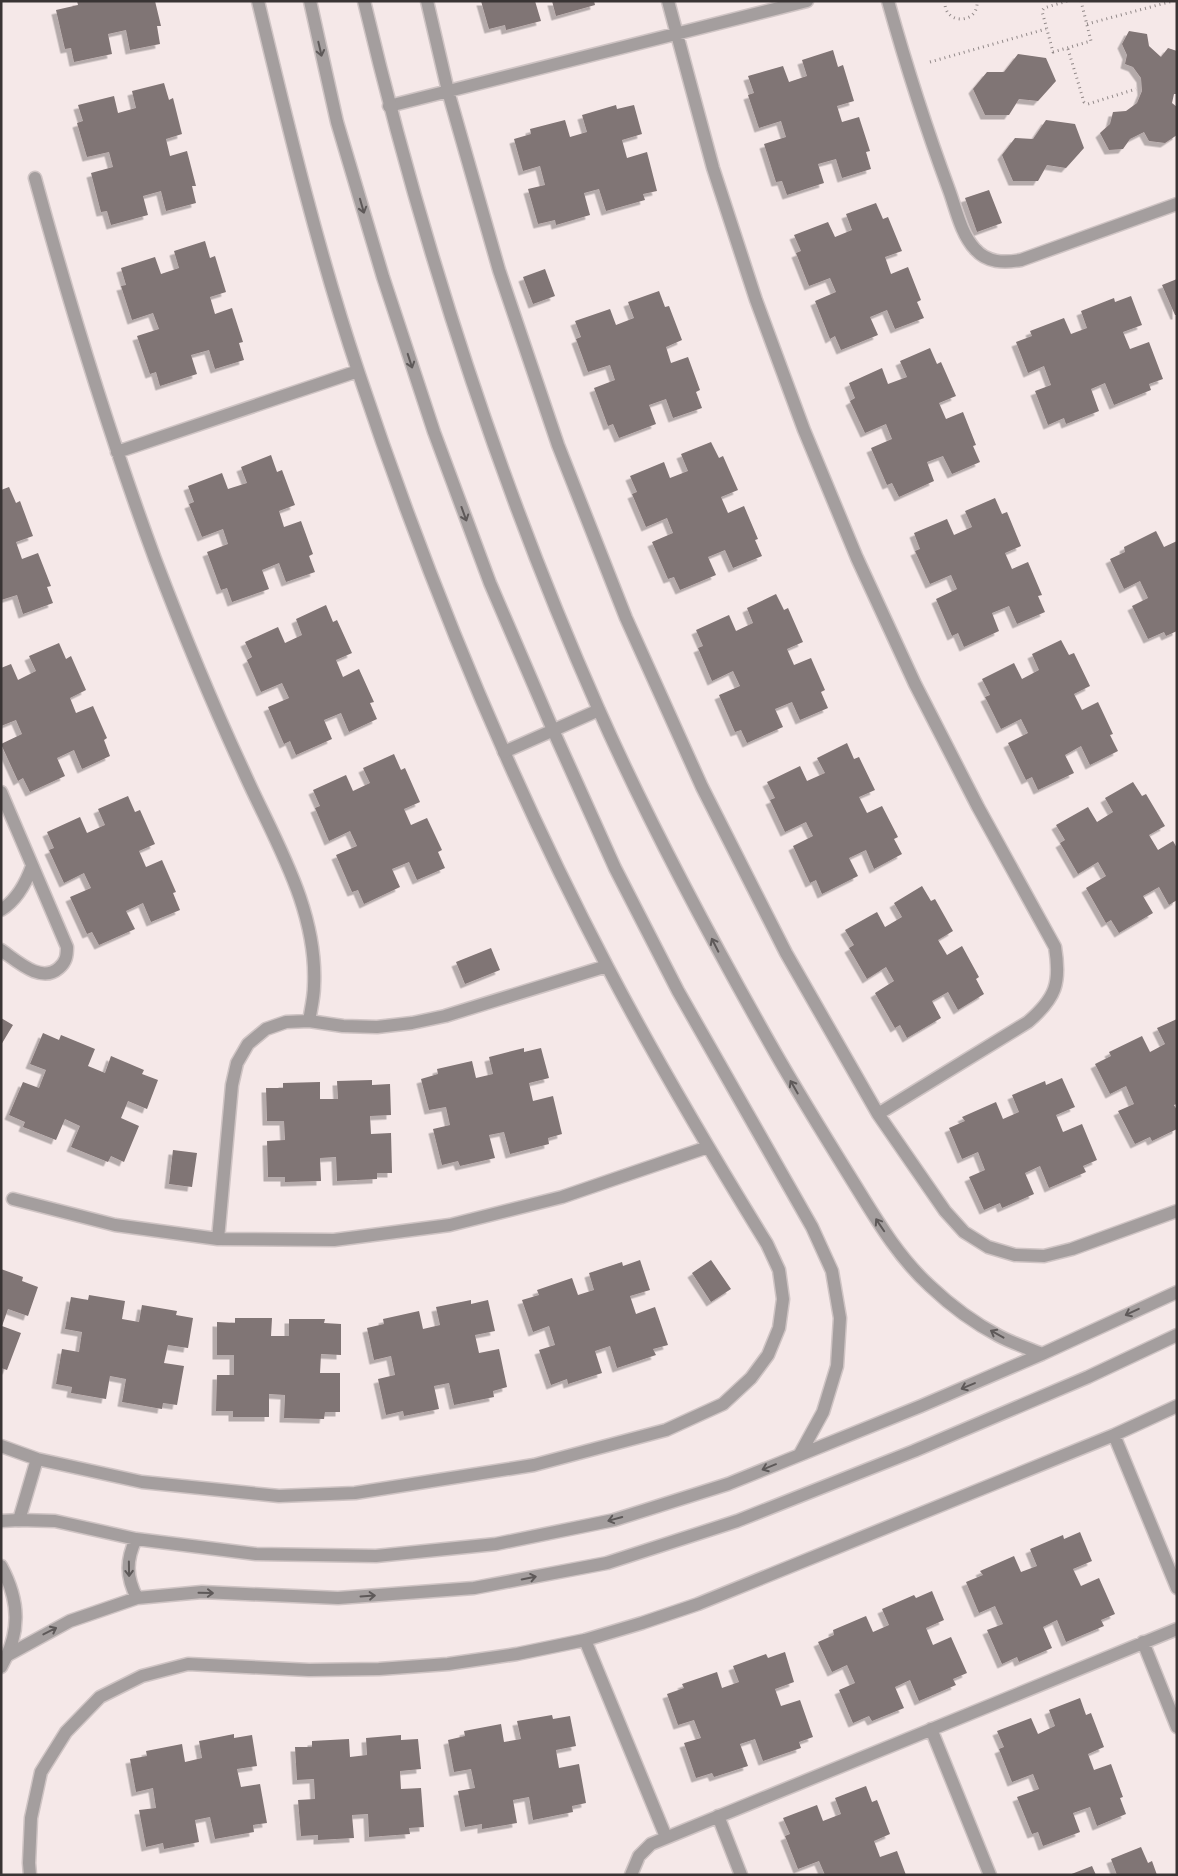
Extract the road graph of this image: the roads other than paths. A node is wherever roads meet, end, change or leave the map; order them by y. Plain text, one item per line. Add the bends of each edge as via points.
1 (258, 1) edge
2 (310, 1) edge
3 (364, 1) edge
4 (427, 1) edge
5 (668, 1) edge
6 (807, 1) edge
7 (888, 1) edge
8 (676, 35) junction
9 (448, 91) junction
10 (389, 106) junction
11 (36, 178) dead end
12 (1177, 204) edge
13 (358, 371) junction
14 (117, 452) junction
15 (599, 710) junction
16 (553, 730) junction
17 (504, 752) junction
18 (1, 792) edge
19 (32, 866) junction
20 (1, 910) edge
21 (1, 950) edge
22 (607, 966) junction
23 (309, 1021) junction
24 (878, 1114) junction
25 (708, 1147) junction
26 (13, 1200) dead end
27 (1177, 1211) edge
28 (218, 1239) junction
29 (1177, 1292) edge
30 (1177, 1335) edge
31 (1042, 1354) junction
32 (1177, 1406) edge
33 (1114, 1435) junction
34 (1, 1446) edge
35 (800, 1454) junction
36 (37, 1459) junction
37 (19, 1520) junction
38 (1, 1522) edge
39 (136, 1539) junction
40 (1, 1566) edge
41 (1177, 1588) edge
42 (137, 1598) junction
43 (1177, 1629) edge
44 (585, 1640) junction
45 (1143, 1642) junction
46 (8, 1655) junction
47 (1, 1667) edge
48 (1177, 1727) edge
49 (931, 1729) junction
50 (718, 1816) junction
51 (666, 1837) junction
52 (30, 1875) edge
53 (631, 1875) edge
54 (741, 1875) edge
55 (990, 1875) edge

1 - 13 street via 299,172
2 -> 16 street via 340,131 383,278 434,432 490,583
3 - 10 street
4 - 9 street
5 - 8 street
6 - 8 street
7 - 12 street via 935,153 966,237 976,250 989,259 1005,263 1021,260
8 - 9 street
8 - 24 street via 713,168 756,300 804,430 857,558 955,763 1055,947 1058,969 1055,990 1044,1008 1028,1022
9 - 10 street
9 - 24 street via 499,270 539,390 626,618 702,787 781,944
10 - 15 street via 433,264 484,420
11 - 14 street via 60,270
13 - 14 street
13 - 17 street via 440,599
14 - 23 street via 197,665 304,909 312,947 314,986
15 - 16 street
31 -> 15 street via 1000,1337 962,1313 928,1285 872,1214 730,974
16 - 17 street
16 - 35 street via 615,868 678,991 812,1227 832,1271 840,1318 837,1366 823,1412
17 - 22 street
18 - 19 street
19 - 20 street via 17,895
19 - 21 street via 64,939 67,956 57,970 41,974
22 - 23 street via 445,1016 412,1023 343,1026
22 - 25 street
23 - 28 street via 286,1022 266,1030 248,1044 236,1063
24 - 27 street via 945,1211 964,1232 988,1247 1016,1255 1044,1256
25 - 28 street via 562,1196 450,1225 334,1240
25 - 36 street via 767,1244 779,1270 783,1299 779,1328 768,1355 751,1378 724,1404 666,1430 534,1465 355,1493 278,1496 142,1482
26 - 28 street via 115,1225
29 -> 31 street
42 -> 30 street via 202,1592 338,1598 474,1588 607,1562 737,1521 914,1452
31 -> 35 street
32 - 33 street
33 - 41 street
33 - 44 street via 698,1604
34 - 36 street
35 -> 39 street via 728,1484 614,1520 496,1544 367,1556 256,1554
36 - 37 street
37 - 38 street
37 - 39 street via 54,1521
39 -> 42 street via 130,1550 128,1568 131,1587
40 - 46 street via 10,1583 16,1607 15,1632
46 -> 42 street via 70,1621
43 - 45 street
44 - 51 street
44 - 52 street via 517,1654 379,1670 188,1664 142,1676 100,1697 66,1732 41,1772 31,1818
45 - 48 street
45 - 49 street
46 - 47 street
49 - 50 street
49 - 55 street
50 - 51 street
50 - 54 street
51 - 53 street via 650,1844 639,1856

